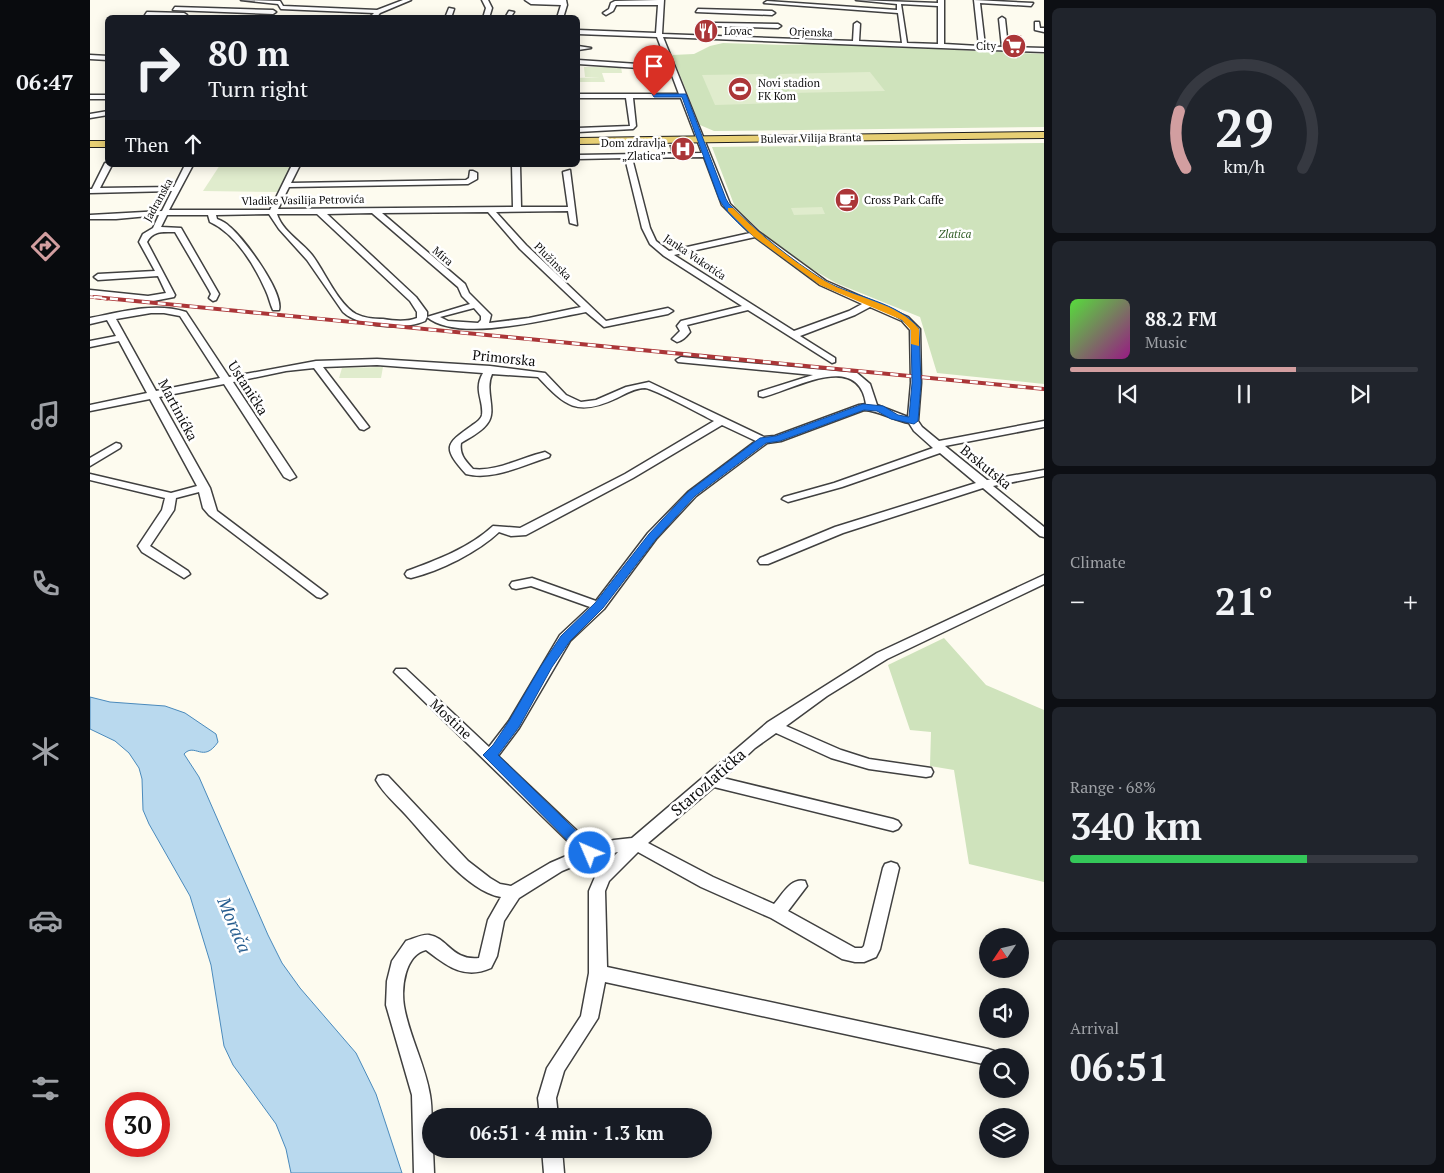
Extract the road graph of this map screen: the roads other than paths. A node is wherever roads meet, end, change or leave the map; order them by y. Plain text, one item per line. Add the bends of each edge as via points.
1 (244, 0) edge
2 (292, 0) edge
3 (395, 0) edge
4 (408, 0) edge
5 (484, 0) edge
6 (528, 0) edge
7 (859, 0) edge
8 (660, 1) edge
9 (898, 1) edge
10 (978, 1) edge
11 (563, 2) edge
12 (631, 2) junction
13 (766, 2) edge
14 (941, 2) edge
15 (1031, 4) dead end
16 (280, 5) junction
17 (175, 9) dead end
18 (451, 9) dead end
19 (631, 10) dead end
20 (698, 11) dead end
21 (273, 12) junction
22 (511, 12) dead end
23 (901, 12) junction
24 (606, 13) dead end
25 (772, 13) junction
26 (146, 14) dead end
27 (168, 15) edge
28 (270, 15) edge
29 (376, 15) edge
30 (449, 15) edge
31 (487, 15) edge
32 (509, 15) edge
33 (561, 15) edge
34 (1002, 19) dead end
35 (1037, 23) dead end
36 (857, 24) dead end
37 (778, 26) junction
38 (1044, 30) edge
39 (580, 32) edge
40 (660, 36) junction
41 (712, 38) junction
42 (784, 40) junction
43 (856, 44) junction
44 (905, 46) junction
45 (941, 47) junction
46 (580, 48) edge
47 (588, 48) dead end
48 (982, 48) junction
49 (1005, 49) junction
50 (1044, 50) edge
51 (90, 57) edge
52 (105, 58) edge
53 (580, 62) edge
54 (672, 68) junction
55 (580, 96) edge
56 (629, 96) junction
57 (684, 96) junction
58 (90, 97) edge
59 (105, 97) edge
60 (105, 114) edge
61 (90, 116) edge
62 (580, 130) edge
63 (1044, 133) edge
64 (580, 137) edge
65 (700, 137) junction
66 (580, 141) edge
67 (90, 143) edge
68 (105, 143) edge
69 (708, 155) junction
70 (628, 156) junction
71 (580, 157) edge
72 (107, 167) edge
73 (188, 167) edge
74 (295, 167) edge
75 (516, 167) edge
76 (567, 172) dead end
77 (473, 173) dead end
78 (286, 185) junction
79 (177, 189) junction
80 (93, 190) edge
81 (489, 209) junction
82 (517, 209) junction
83 (572, 209) junction
84 (373, 210) junction
85 (319, 211) junction
86 (273, 212) junction
87 (164, 213) junction
88 (212, 213) junction
89 (94, 217) edge
90 (574, 222) dead end
91 (90, 227) edge
92 (156, 229) junction
93 (756, 234) junction
94 (667, 254) junction
95 (161, 272) junction
96 (98, 277) dead end
97 (90, 293) edge
98 (213, 298) dead end
99 (870, 303) junction
100 (477, 305) junction
101 (749, 307) junction
102 (276, 308) dead end
103 (585, 309) junction
104 (668, 311) dead end
105 (110, 317) junction
106 (426, 317) junction
107 (90, 321) edge
108 (482, 324) junction
109 (793, 335) junction
110 (122, 338) junction
111 (676, 339) dead end
112 (90, 344) edge
113 (681, 360) dead end
114 (832, 360) dead end
115 (316, 364) junction
116 (490, 370) junction
117 (827, 373) junction
118 (225, 380) junction
119 (762, 394) dead end
120 (154, 396) junction
121 (872, 407) junction
122 (90, 408) edge
123 (723, 420) junction
124 (914, 421) junction
125 (1044, 424) edge
126 (364, 426) dead end
127 (764, 440) junction
128 (116, 446) dead end
129 (938, 447) junction
130 (545, 455) dead end
131 (90, 463) edge
132 (1044, 473) edge
133 (290, 476) dead end
134 (90, 477) edge
135 (984, 484) junction
136 (204, 488) junction
137 (171, 496) junction
138 (788, 499) dead end
139 (1044, 532) edge
140 (764, 561) dead end
141 (184, 574) dead end
142 (411, 574) dead end
143 (1044, 579) edge
144 (516, 585) dead end
145 (321, 594) dead end
146 (599, 606) junction
147 (401, 672) dead end
148 (773, 726) junction
149 (489, 755) junction
150 (926, 772) dead end
151 (383, 780) dead end
152 (711, 781) junction
153 (893, 825) dead end
154 (636, 844) junction
155 (590, 853) junction
156 (891, 868) dead end
157 (603, 877) junction
158 (799, 886) dead end
159 (514, 893) junction
160 (777, 913) junction
161 (598, 973) junction
162 (979, 1056) edge
163 (548, 1108) edge
164 (553, 1158) edge
165 (424, 1173) edge
166 (554, 1173) edge

1 - 16 street
2 - 16 street
3 - 4 street
4 - 29 street
5 - 31 street via 489,8
6 - 11 street
7 - 9 street
8 - 12 street
8 - 40 street
9 - 14 street
9 - 23 street
10 - 15 street
10 - 48 street
11 - 33 street
12 - 19 street
12 - 24 street via 614,3
13 - 23 street
13 - 25 street
14 - 45 street
16 - 21 street
16 - 29 street
17 - 21 street
18 - 30 street
20 - 25 street
21 - 28 street
22 - 32 street
23 - 44 street
25 - 37 street
26 - 27 street
34 - 49 street
35 - 38 street via 1037,29
36 - 43 street
37 - 41 street via 715,25
37 - 42 street
39 - 40 street, Orjenska
40 - 41 street, Orjenska
40 - 54 street
41 - 42 street, Orjenska
42 - 43 street, Orjenska
43 - 44 street, Orjenska
44 - 45 street, Orjenska
45 - 48 street, Orjenska
46 - 47 street
48 - 49 street, Orjenska
49 - 50 street, Orjenska
51 - 52 street
53 - 54 street
54 - 57 street
55 - 56 street
56 - 57 street
56 - 62 street via 631,128
57 - 65 street
58 - 59 street
60 - 61 street
63 - 65 main road, Bulevar Vilija Branta
64 - 65 main road, Bulevar Vilija Branta
65 - 66 main road, Bulevar Vilija Branta
65 - 69 street
67 - 68 main road
69 - 70 street
69 - 93 street via 726,205
70 - 71 street
70 - 94 street, Janka Vukotića via 646,228 653,242
72 - 80 street
73 - 79 street, Jadranska
74 - 78 street
75 - 82 street
76 - 83 street
77 - 78 street via 473,179 468,182
78 - 86 street
79 - 80 street
79 - 87 street, Jadranska
81 - 82 street, Vladike Vasilija Petrovića
81 - 84 street, Vladike Vasilija Petrovića
81 - 103 street, Plužinska
82 - 83 street, Vladike Vasilija Petrovića
83 - 90 street
84 - 85 street, Vladike Vasilija Petrovića
84 - 100 street, Mira via 462,286 465,294
85 - 86 street, Vladike Vasilija Petrovića
85 - 106 street via 407,292
86 - 88 street, Vladike Vasilija Petrovića
86 - 106 street via 275,220 310,258 345,310 360,319 413,323
87 - 88 street, Vladike Vasilija Petrovića
87 - 89 street, Vladike Vasilija Petrovića
87 - 92 street, Jadranska
88 - 102 street via 212,220 227,228 268,282
89 - 91 street
92 - 95 street, Jadranska via 143,242
92 - 98 street via 178,230 209,282 215,294
93 - 94 street
93 - 99 street via 823,283
94 - 101 street, Janka Vukotića
95 - 96 street
95 - 97 street, Jadranska via 171,295 148,299
99 - 109 street
99 - 124 street via 905,318 915,329
100 - 106 street
100 - 108 street, Mira via 486,315
101 - 109 street, Janka Vukotića
101 - 111 street via 684,323 685,332
103 - 104 street, Plužinska via 605,325
103 - 108 street via 504,324
105 - 107 street
105 - 110 street, Martinićka
105 - 118 street, Ustanička via 147,311 183,314
106 - 108 street via 464,326
109 - 114 street, Janka Vukotića
110 - 112 street
110 - 120 street, Martinićka
113 - 117 street
115 - 116 street, Primorska via 377,362
115 - 118 street, Primorska
115 - 126 street
116 - 123 street, Primorska via 538,374 568,401 580,404 595,403 635,386 649,384
116 - 130 street via 483,379 487,416 483,423 456,442 456,453 470,472 480,473
117 - 119 street
117 - 121 street via 853,375 862,380 868,386
118 - 120 street, Primorska
118 - 133 street, Ustanička
120 - 122 street, Primorska
120 - 136 street, Martinićka
121 - 124 street
121 - 127 street via 863,407 777,439
123 - 127 street, Primorska
123 - 142 street via 629,476 522,532 497,528 482,542
124 - 129 street, Brskutska
125 - 129 street
127 - 146 street via 692,494 652,536
128 - 131 street
129 - 135 street, Brskutska
129 - 138 street via 853,480
132 - 135 street
134 - 137 street
135 - 139 street, Brskutska
135 - 140 street via 839,530
136 - 137 street
136 - 145 street, Martinićka via 213,513
137 - 141 street via 167,513 144,546
143 - 148 street, Starozlatička via 882,656
144 - 146 street via 532,582
146 - 149 street via 565,638 514,724
147 - 149 street, Mostine
148 - 150 street via 836,754 869,764
148 - 152 street, Starozlatička
149 - 155 street, Mostine
151 - 159 street via 462,865 496,890
152 - 153 street
152 - 154 street, Starozlatička
154 - 155 street
154 - 157 street, Starozlatička
154 - 160 street via 707,882
155 - 157 street, Mostine
155 - 159 street via 556,868
156 - 160 street via 872,949 868,954 848,954
157 - 161 street, Starozlatička via 596,891
158 - 160 street
159 - 165 street via 496,920 485,963 466,966 455,962 428,942 412,946 401,961 395,1005 421,1095
161 - 162 street
161 - 163 street, Starozlatička via 589,1018 556,1068 547,1098
164 - 166 street

